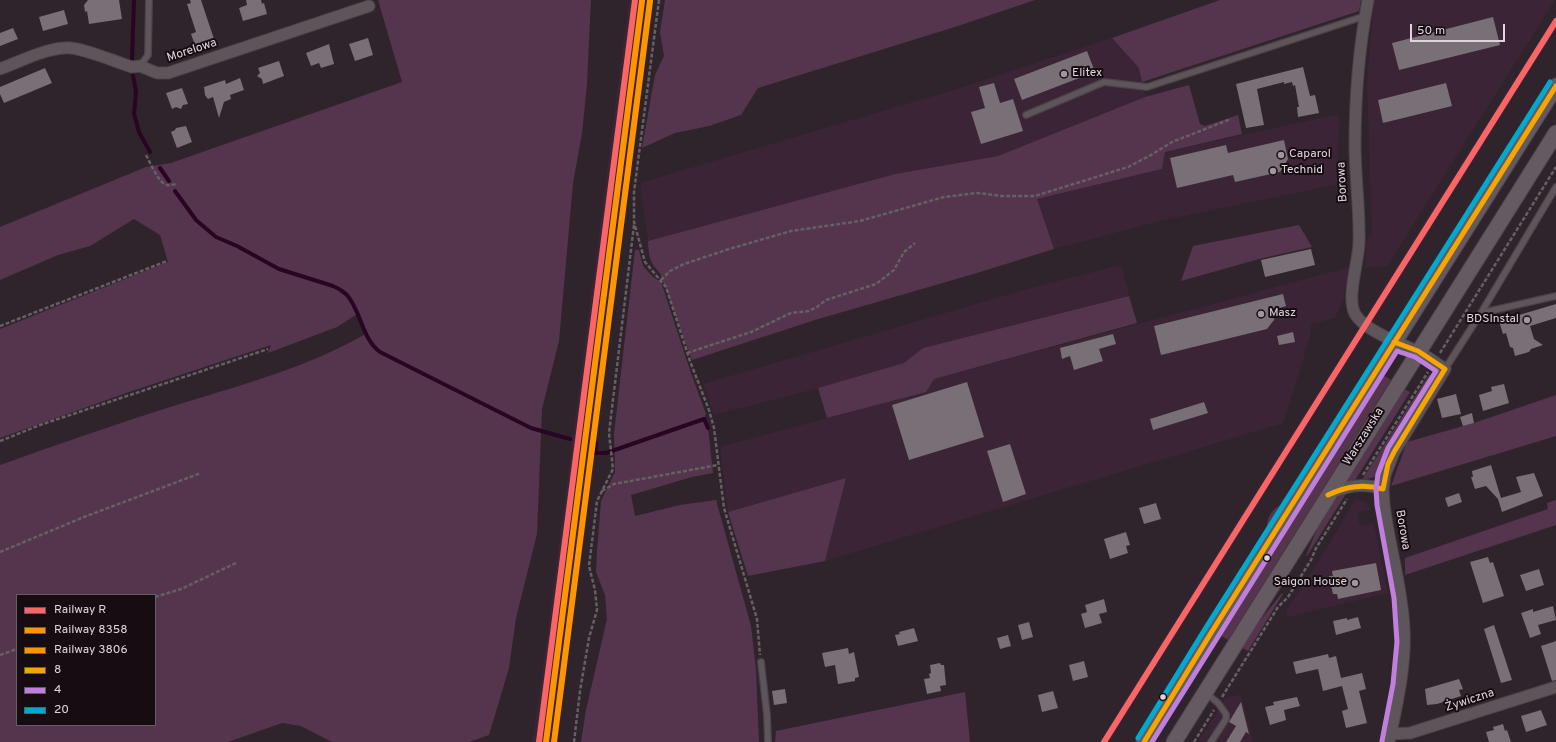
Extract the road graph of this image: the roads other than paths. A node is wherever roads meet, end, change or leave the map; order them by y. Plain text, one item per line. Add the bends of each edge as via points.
1 (149, 0) edge
2 (1368, 0) edge
3 (369, 6) dead end
4 (1365, 16) junction
5 (140, 66) junction
6 (0, 69) edge
7 (1556, 86) edge
8 (1026, 115) dead end
9 (1556, 133) edge
10 (1556, 187) edge
11 (1556, 296) edge
12 (1481, 313) junction
13 (1394, 342) junction
14 (1418, 351) junction
15 (1445, 369) junction
16 (1383, 489) junction
17 (1328, 495) junction
18 (760, 662) road end
19 (1556, 687) edge
20 (1205, 692) junction
21 (1389, 738) edge
22 (768, 742) edge
23 (1144, 742) edge
24 (1174, 742) edge
25 (1211, 742) edge

1 - 5 lane via 148,55
2 - 4 street, Borowa
3 - 5 street, Morelowa via 168,73 156,73
4 - 8 lane via 1147,88 1104,82
4 - 13 street, Borowa via 1356,93 1354,146 1359,242 1352,302 1359,319
5 - 6 street, Morelowa via 132,67 82,50 65,48 48,51
7 - 13 main road, Warszawska
9 - 14 main road, Warszawska
10 - 12 lane
11 - 12 lane
12 - 15 lane
13 - 14 street, Borowa
13 - 23 main road, Warszawska
14 - 15 street
14 - 17 main road, Warszawska
15 - 16 street, Borowa via 1394,452 1388,464
16 - 17 street via 1357,485 1342,488
16 - 21 street, Borowa via 1401,595 1404,629 1401,682
17 - 20 main road, Warszawska
18 - 22 lane
19 - 21 street, Żywiczna via 1410,734
20 - 24 main road, Warszawska
20 - 25 lane via 1226,714 1226,719

